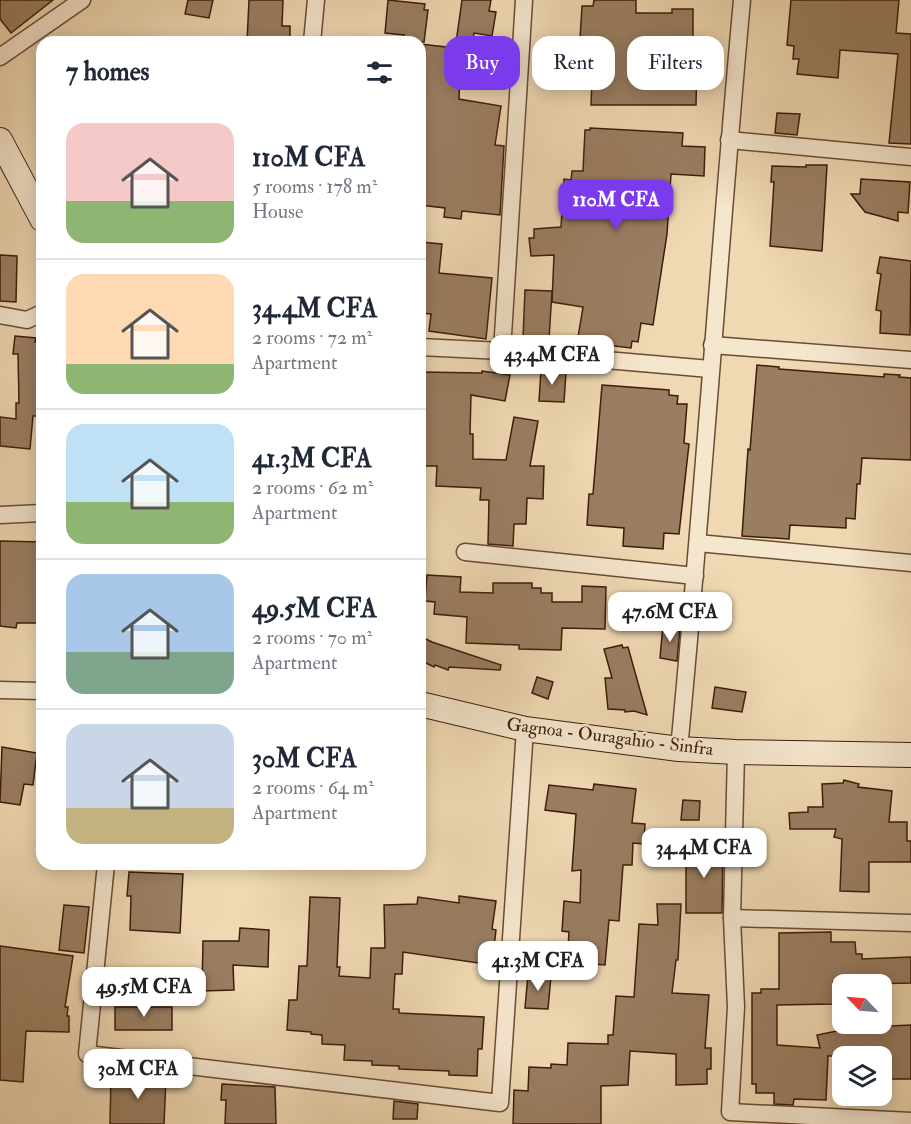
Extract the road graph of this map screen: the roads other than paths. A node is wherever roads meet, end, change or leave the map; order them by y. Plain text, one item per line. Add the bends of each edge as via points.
1 (82, 0) edge
2 (316, 0) edge
3 (524, 0) edge
4 (742, 0) edge
5 (313, 36) edge
6 (0, 57) edge
7 (0, 140) edge
8 (729, 140) junction
9 (911, 157) edge
10 (36, 208) edge
11 (0, 315) edge
12 (36, 316) edge
13 (712, 345) junction
14 (426, 347) edge
15 (502, 351) junction
16 (911, 360) edge
17 (710, 369) junction
18 (36, 513) edge
19 (0, 515) edge
20 (698, 543) junction
21 (465, 552) dead end
22 (911, 562) edge
23 (695, 576) junction
24 (0, 690) edge
25 (36, 692) edge
26 (426, 705) edge
27 (525, 729) junction
28 (679, 749) junction
29 (736, 752) junction
30 (911, 755) edge
31 (105, 870) edge
32 (732, 918) junction
33 (911, 922) edge
34 (911, 1121) edge

1 - 6 street
2 - 5 street
3 - 15 street
4 - 8 street
7 - 10 main road
8 - 9 street
8 - 13 street
11 - 12 street via 27,320
13 - 16 street
13 - 17 street
14 - 15 street
15 - 17 street
17 - 20 street
18 - 19 street
20 - 22 street
20 - 23 street
21 - 23 street
23 - 28 street
24 - 25 street
26 - 27 main road, Gagnoa - Ouragahio - Sinfra
27 - 28 main road, Gagnoa - Ouragahio - Sinfra
27 - 31 street via 500,1103 87,1054
28 - 29 main road, Gagnoa - Ouragahio - Sinfra
29 - 30 main road, Gagnoa - Ouragahio - Sinfra
29 - 32 street
32 - 33 street
32 - 34 street via 736,1007 730,1112

